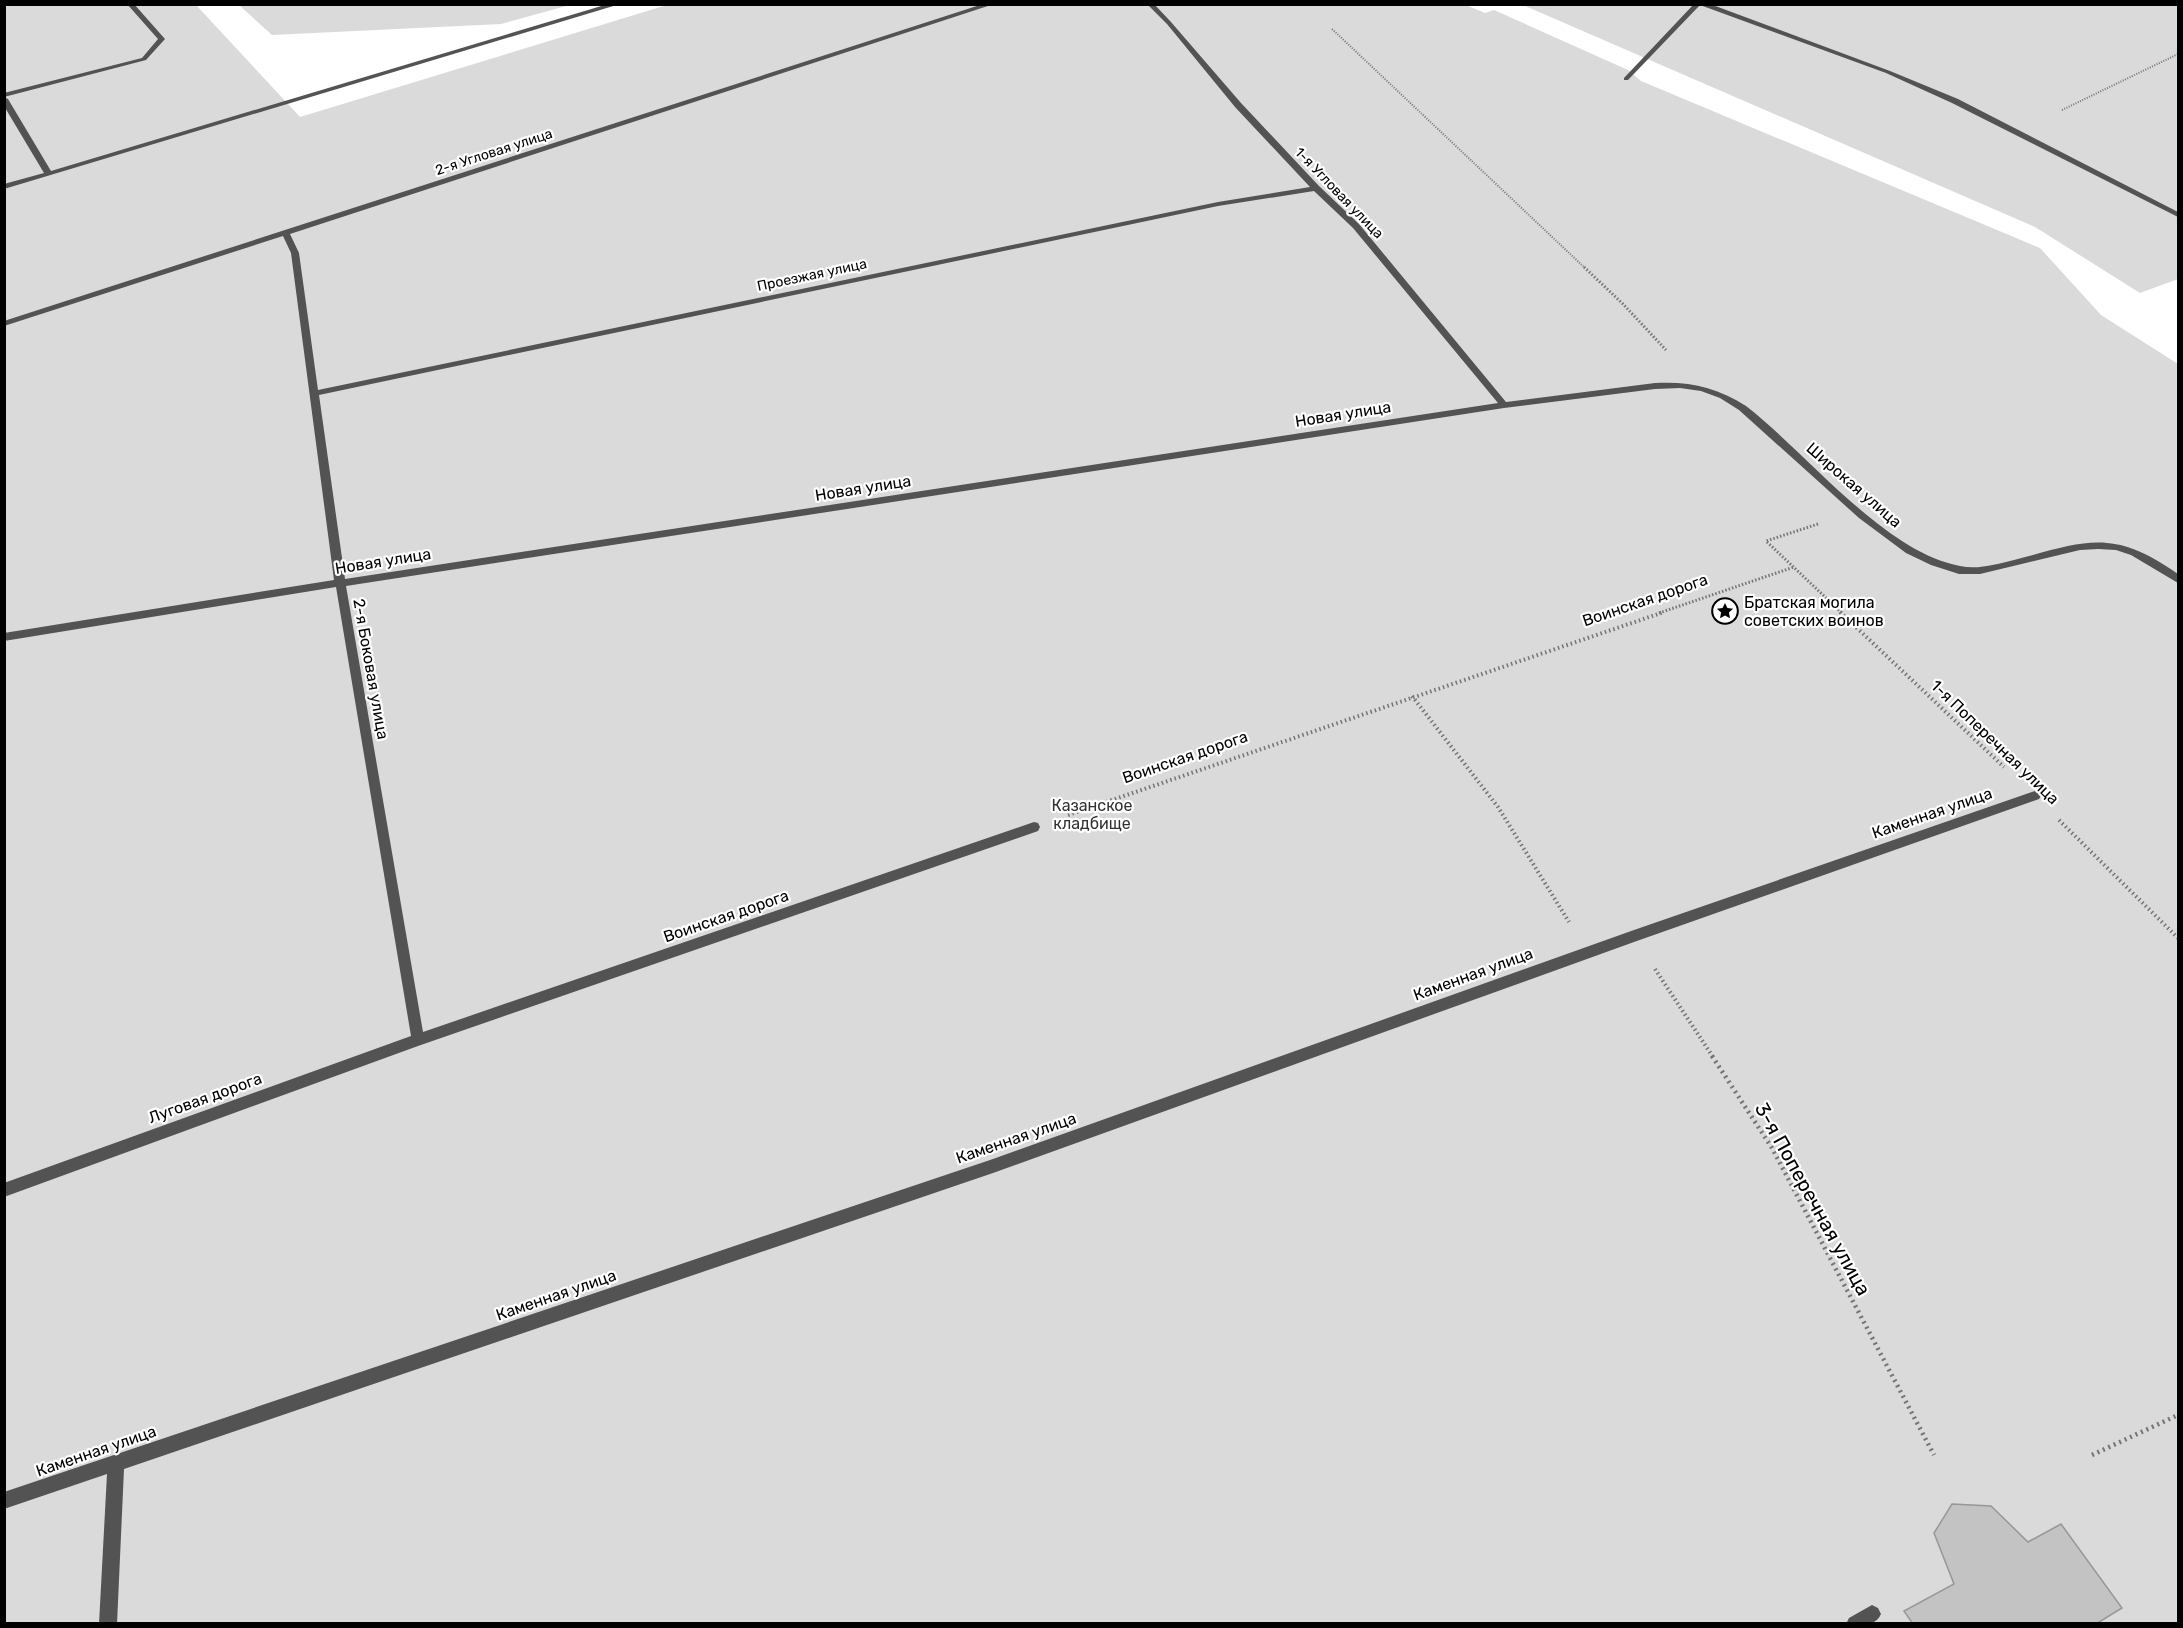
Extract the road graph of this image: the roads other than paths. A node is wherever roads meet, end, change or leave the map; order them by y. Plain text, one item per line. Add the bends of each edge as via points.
1 (130, 4) edge
2 (617, 4) edge
3 (991, 4) edge
4 (1150, 4) edge
5 (1700, 4) edge
6 (1626, 79) dead end
7 (4, 97) edge
8 (49, 174) junction
9 (4, 187) edge
10 (1316, 189) junction
11 (2178, 215) edge
12 (286, 233) junction
13 (4, 324) edge
14 (315, 393) junction
15 (1726, 399) joint
16 (1503, 405) junction
17 (2178, 579) edge
18 (340, 583) junction
19 (4, 638) edge
20 (2035, 796) road end
21 (1034, 827) road end
22 (418, 1040) junction
23 (4, 1190) edge
24 (116, 1462) junction
25 (4, 1502) edge
26 (1872, 1614) dead end
27 (108, 1623) edge
28 (1855, 1623) edge

1 - 7 lane via 162,39 144,59
2 - 8 lane
3 - 12 lane, 2-я Угловая улица
4 - 10 lane, 1-я Угловая улица
5 - 6 lane
5 - 11 lane via 1888,72 1955,101
7 - 8 lane
8 - 9 lane
10 - 14 lane, Проезжая улица via 1195,209
10 - 16 lane, 1-я Угловая улица via 1356,226
12 - 13 lane, 2-я Угловая улица
12 - 14 lane, 2-я Боковая улица via 296,253
14 - 18 lane, 2-я Боковая улица
15 - 16 lane, Новая улица via 1702,388 1652,386
15 - 17 lane, Широкая улица via 1753,415 1895,541 1928,560 1960,570 1992,570 2090,544 2112,545 2137,551
16 - 18 lane, Новая улица
18 - 19 lane, Новая улица
18 - 22 lane, 2-я Боковая улица
20 - 24 lane, Каменная улица via 982,1170
21 - 22 lane, Воинская дорога
22 - 23 lane, Луговая дорога
24 - 25 lane, Каменная улица
24 - 27 lane
26 - 28 lane

